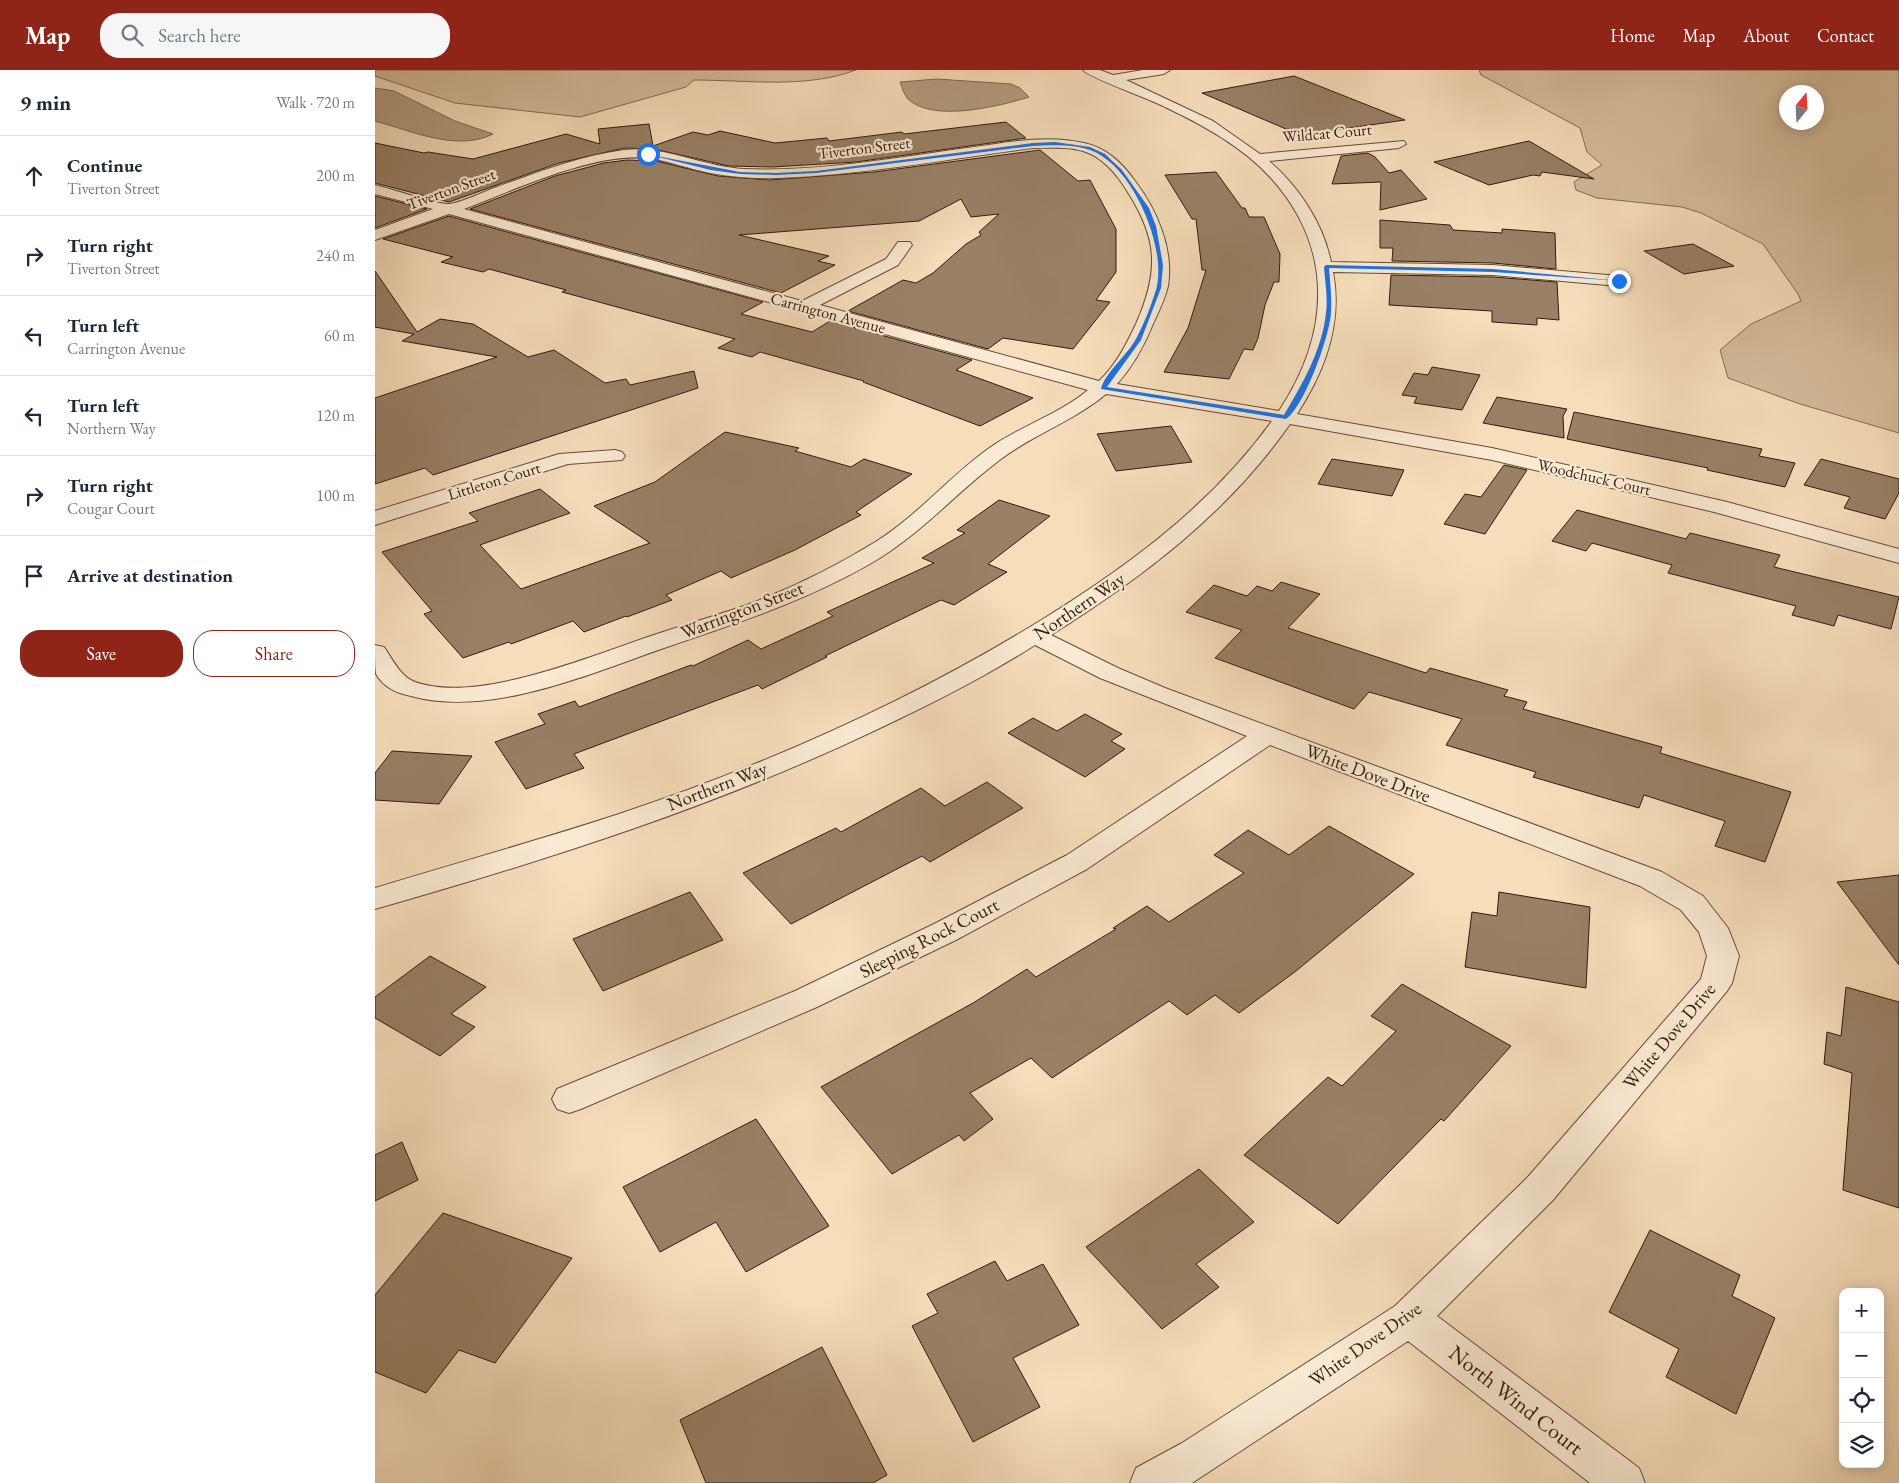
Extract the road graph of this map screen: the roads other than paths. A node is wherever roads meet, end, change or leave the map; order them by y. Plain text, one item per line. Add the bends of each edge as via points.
1 (1089, 70) edge
2 (1164, 70) edge
3 (1111, 79) junction
4 (1399, 144) dead end
5 (1259, 158) junction
6 (375, 189) edge
7 (448, 209) junction
8 (375, 235) edge
9 (904, 244) dead end
10 (1326, 267) junction
11 (1619, 281) dead end
12 (805, 306) junction
13 (1103, 388) junction
14 (1286, 417) junction
15 (615, 456) dead end
16 (375, 518) edge
17 (1899, 556) edge
18 (1035, 636) junction
19 (375, 652) edge
20 (1267, 735) junction
21 (375, 899) edge
22 (569, 1099) dead end
23 (1409, 1318) junction
24 (1151, 1483) edge
25 (1624, 1483) edge

1 - 3 street, Northern Way
2 - 3 street
3 - 5 street, Northern Way via 1198,118
4 - 5 street, Wildcat Court
5 - 10 street, Northern Way via 1302,206 1317,232
6 - 7 street, Carrington Avenue
7 - 8 street, Tiverton Street
7 - 12 street, Carrington Avenue
7 - 13 street, Tiverton Street via 580,162 626,154 664,157 740,173 776,174 816,172 1033,144 1090,148 1104,155 1121,171 1147,208 1154,226 1160,265 1159,288 1138,340
9 - 12 street via 892,262
10 - 11 street via 1493,270
10 - 14 street, Northern Way via 1329,312 1321,347 1309,379
12 - 13 street, Carrington Avenue
13 - 14 street, Carrington Avenue
13 - 19 street, Warrington Street via 983,461 905,533 781,600 576,669 517,686 470,694 432,693 405,687 388,674
14 - 17 street, Woodchuck Court via 1410,438 1586,475
14 - 18 street, Northern Way via 1252,464 1214,505 1169,544
15 - 16 street, Littleton Court via 566,458
18 - 20 street, White Dove Drive via 1117,676
18 - 21 street, Northern Way via 928,694 813,748 698,795 568,841
20 - 22 street, Sleeping Rock Court via 1077,862 945,932 806,999
20 - 23 street, White Dove Drive via 1651,879 1692,903 1713,928 1723,956 1716,983 1540,1189
23 - 24 street, White Dove Drive via 1197,1457
23 - 25 street, North Wind Court

